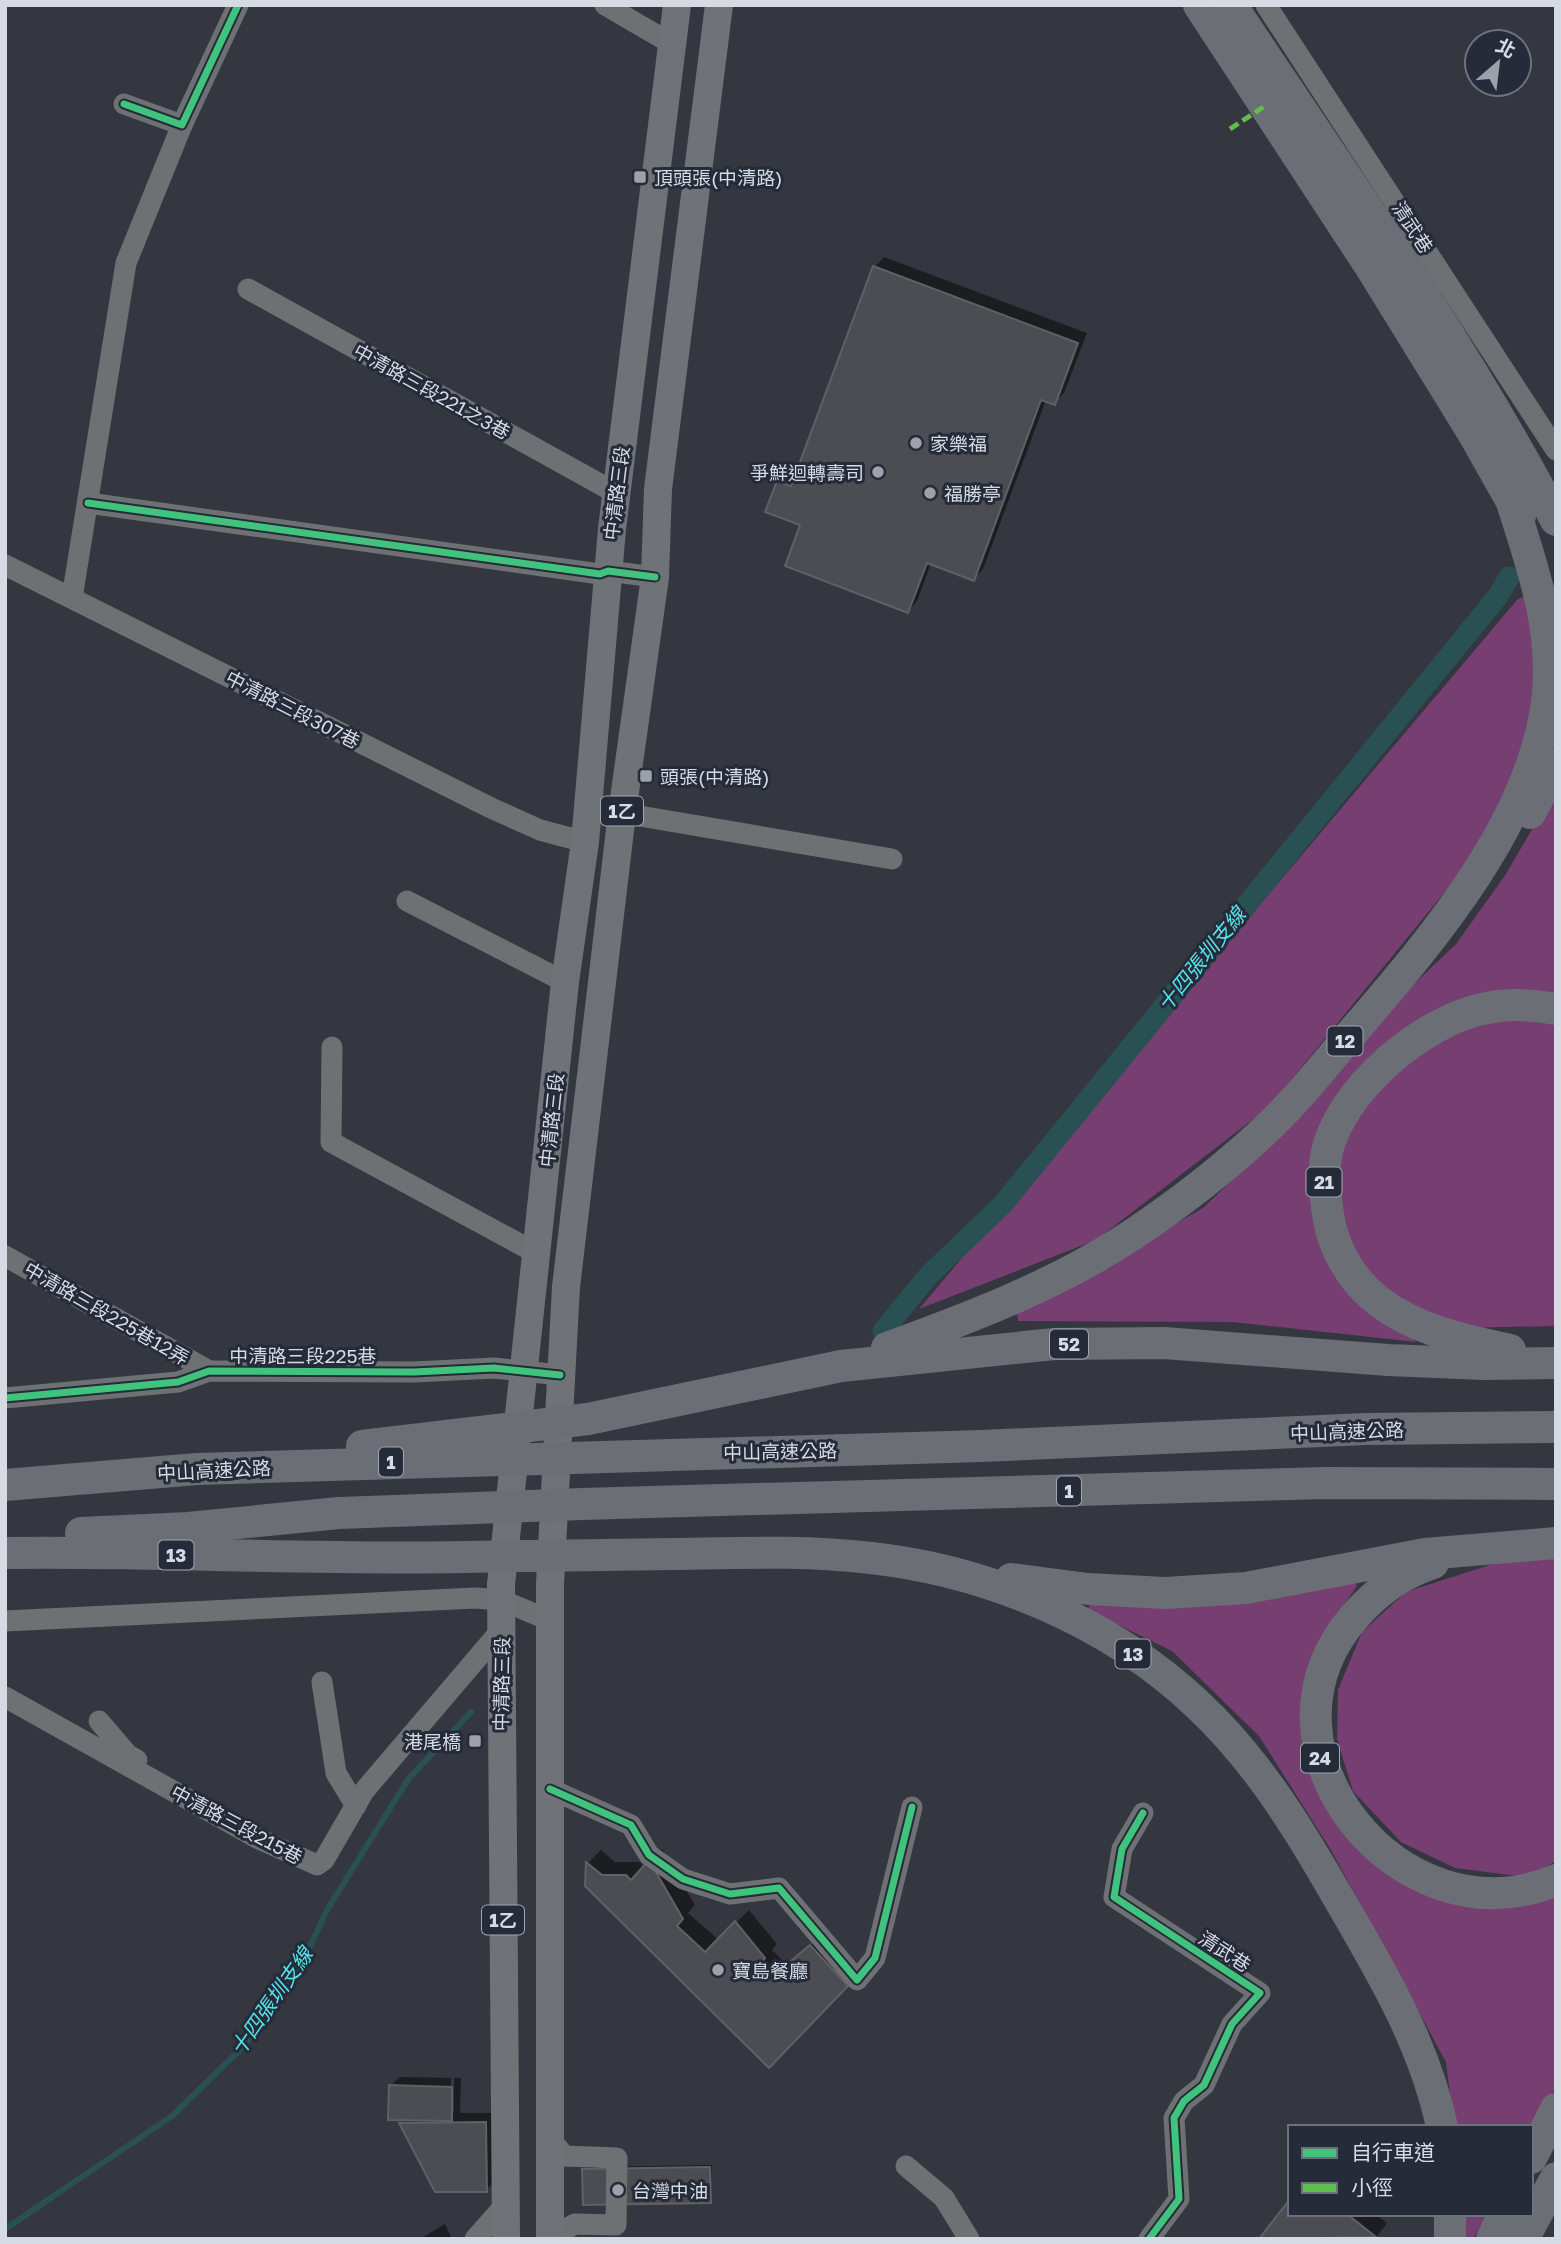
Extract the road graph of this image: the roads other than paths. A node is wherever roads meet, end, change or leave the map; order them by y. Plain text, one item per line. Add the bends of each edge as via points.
1 (238, 5) edge
2 (605, 5) edge
3 (677, 5) edge
4 (719, 5) edge
5 (1199, 5) edge
6 (1231, 5) edge
7 (1266, 5) edge
8 (672, 44) junction
9 (124, 103) dead end
10 (182, 125) junction
11 (248, 289) dead end
12 (1556, 450) edge
13 (616, 493) junction
14 (1511, 499) junction
15 (88, 503) junction
16 (1556, 520) edge
17 (5, 565) edge
18 (608, 571) junction
19 (655, 577) junction
20 (1556, 591) edge
21 (72, 598) junction
22 (1556, 765) edge
23 (622, 813) junction
24 (585, 842) junction
25 (892, 859) dead end
26 (407, 901) dead end
27 (565, 982) junction
28 (1381, 999) junction
29 (1556, 1009) edge
30 (332, 1047) dead end
31 (538, 1254) junction
32 (5, 1256) edge
33 (1556, 1361) edge
34 (841, 1366) junction
35 (209, 1371) junction
36 (525, 1371) junction
37 (560, 1375) junction
38 (5, 1398) edge
39 (1556, 1427) edge
40 (197, 1469) junction
41 (1556, 1483) edge
42 (5, 1485) edge
43 (5, 1536) edge
44 (1556, 1543) edge
45 (1482, 1547) junction
46 (5, 1553) edge
47 (944, 1571) junction
48 (501, 1600) junction
49 (549, 1620) junction
50 (5, 1621) edge
51 (502, 1629) junction
52 (322, 1682) dead end
53 (5, 1697) edge
54 (99, 1721) dead end
55 (550, 1789) junction
56 (356, 1806) junction
57 (912, 1807) dead end
58 (1143, 1813) dead end
59 (229, 1822) junction
60 (1556, 1880) edge
61 (1556, 2109) edge
62 (1441, 2125) edge
63 (550, 2138) junction
64 (1533, 2154) edge
65 (906, 2166) dead end
66 (1556, 2178) edge
67 (506, 2204) junction
68 (1450, 2216) edge
69 (1503, 2216) edge
70 (550, 2238) edge
71 (475, 2239) edge
72 (506, 2239) edge
73 (969, 2239) edge
74 (1149, 2239) edge
75 (1450, 2239) edge
76 (1492, 2239) edge
77 (1523, 2239) edge

1 - 10 street
2 - 8 street
3 - 8 main road, 中清路三段 / 1乙
4 - 19 main road, 中清路三段 / 1乙 via 658,489
5 - 14 highway via 1372,269
6 - 16 highway via 1438,317
7 - 12 street, 清武巷
8 - 13 main road, 中清路三段 / 1乙
9 - 10 street
10 - 15 street via 126,263
11 - 13 street, 中清路三段221之3巷
13 - 18 main road, 中清路三段 / 1乙
14 - 20 highway
14 - 28 highway, 12 via 1548,626 1548,694 1539,738 1523,786 1474,876
15 - 18 street via 600,574
15 - 21 street
17 - 21 street, 中清路三段307巷
18 - 19 street
18 - 24 main road, 中清路三段 / 1乙
19 - 23 main road, 中清路三段 / 1乙
21 - 24 street, 中清路三段307巷 via 491,808 540,830
22 - 28 highway via 1478,899
23 - 25 street
23 - 37 main road, 中清路三段 / 1乙 via 566,1287
24 - 27 main road, 中清路三段 / 1乙
26 - 27 street
27 - 31 main road, 中清路三段 / 1乙
28 - 34 highway, 12 via 1262,1133 1131,1236 1055,1279 981,1313
29 - 33 highway, 21 via 1524,1004 1461,1015 1426,1032 1387,1062 1343,1116 1327,1154 1324,1192 1332,1236 1355,1278 1377,1300 1452,1338
30 - 31 street via 331,1142
31 - 36 main road, 中清路三段 / 1乙
32 - 35 street, 中清路三段225巷12弄
33 - 34 highway, 52 via 1401,1360 1164,1343 1054,1344
34 - 40 highway, 52 via 588,1419 466,1431
35 - 36 street, 中清路三段225巷
35 - 38 street, 中清路三段225巷 via 177,1382
36 - 37 street, 中清路三段225巷
36 - 48 main road, 中清路三段 / 1乙
37 - 49 main road, 中清路三段 / 1乙
39 - 40 highway, 中山高速公路 / 1 via 1366,1429 981,1446
40 - 42 highway, 中山高速公路 / 1
41 - 43 highway, 1 via 1326,1483 582,1504 339,1513 188,1528
44 - 45 highway
45 - 47 highway via 1246,1588 1165,1593 1088,1589
45 - 60 highway, 24 via 1423,1566 1376,1593 1340,1633 1322,1670 1316,1700 1315,1731 1322,1769 1357,1826 1392,1860 1433,1883 1475,1893 1512,1892
46 - 47 highway, 13 via 346,1559 785,1552 872,1558
47 - 62 highway, 13 via 1020,1594 1118,1644 1198,1704 1248,1758 1291,1816 1392,1994 1422,2055
48 - 49 street
48 - 50 street
48 - 51 main road, 中清路三段 / 1乙
49 - 55 main road, 中清路三段 / 1乙
51 - 56 street, 中清路三段215巷
51 - 67 main road, 中清路三段 / 1乙
52 - 56 street via 336,1773
53 - 59 street, 中清路三段215巷
54 - 59 street via 128,1755 231,1810
55 - 57 street via 631,1825 649,1855 683,1879 730,1894 779,1888 856,1980 875,1958
55 - 63 main road, 中清路三段 / 1乙
56 - 59 street, 中清路三段215巷 via 317,1865
58 - 74 street, 清武巷 via 1122,1849 1114,1897 1260,1993 1231,2024 1204,2085 1184,2101 1174,2118 1179,2199
61 - 64 highway
63 - 70 main road, 中清路三段 / 1乙
63 - 70 street via 564,2156 617,2158 618,2190 616,2225 575,2224
65 - 73 street via 944,2198
66 - 77 highway
67 - 71 street
67 - 72 main road, 中清路三段 / 1乙
68 - 75 highway
69 - 76 highway

